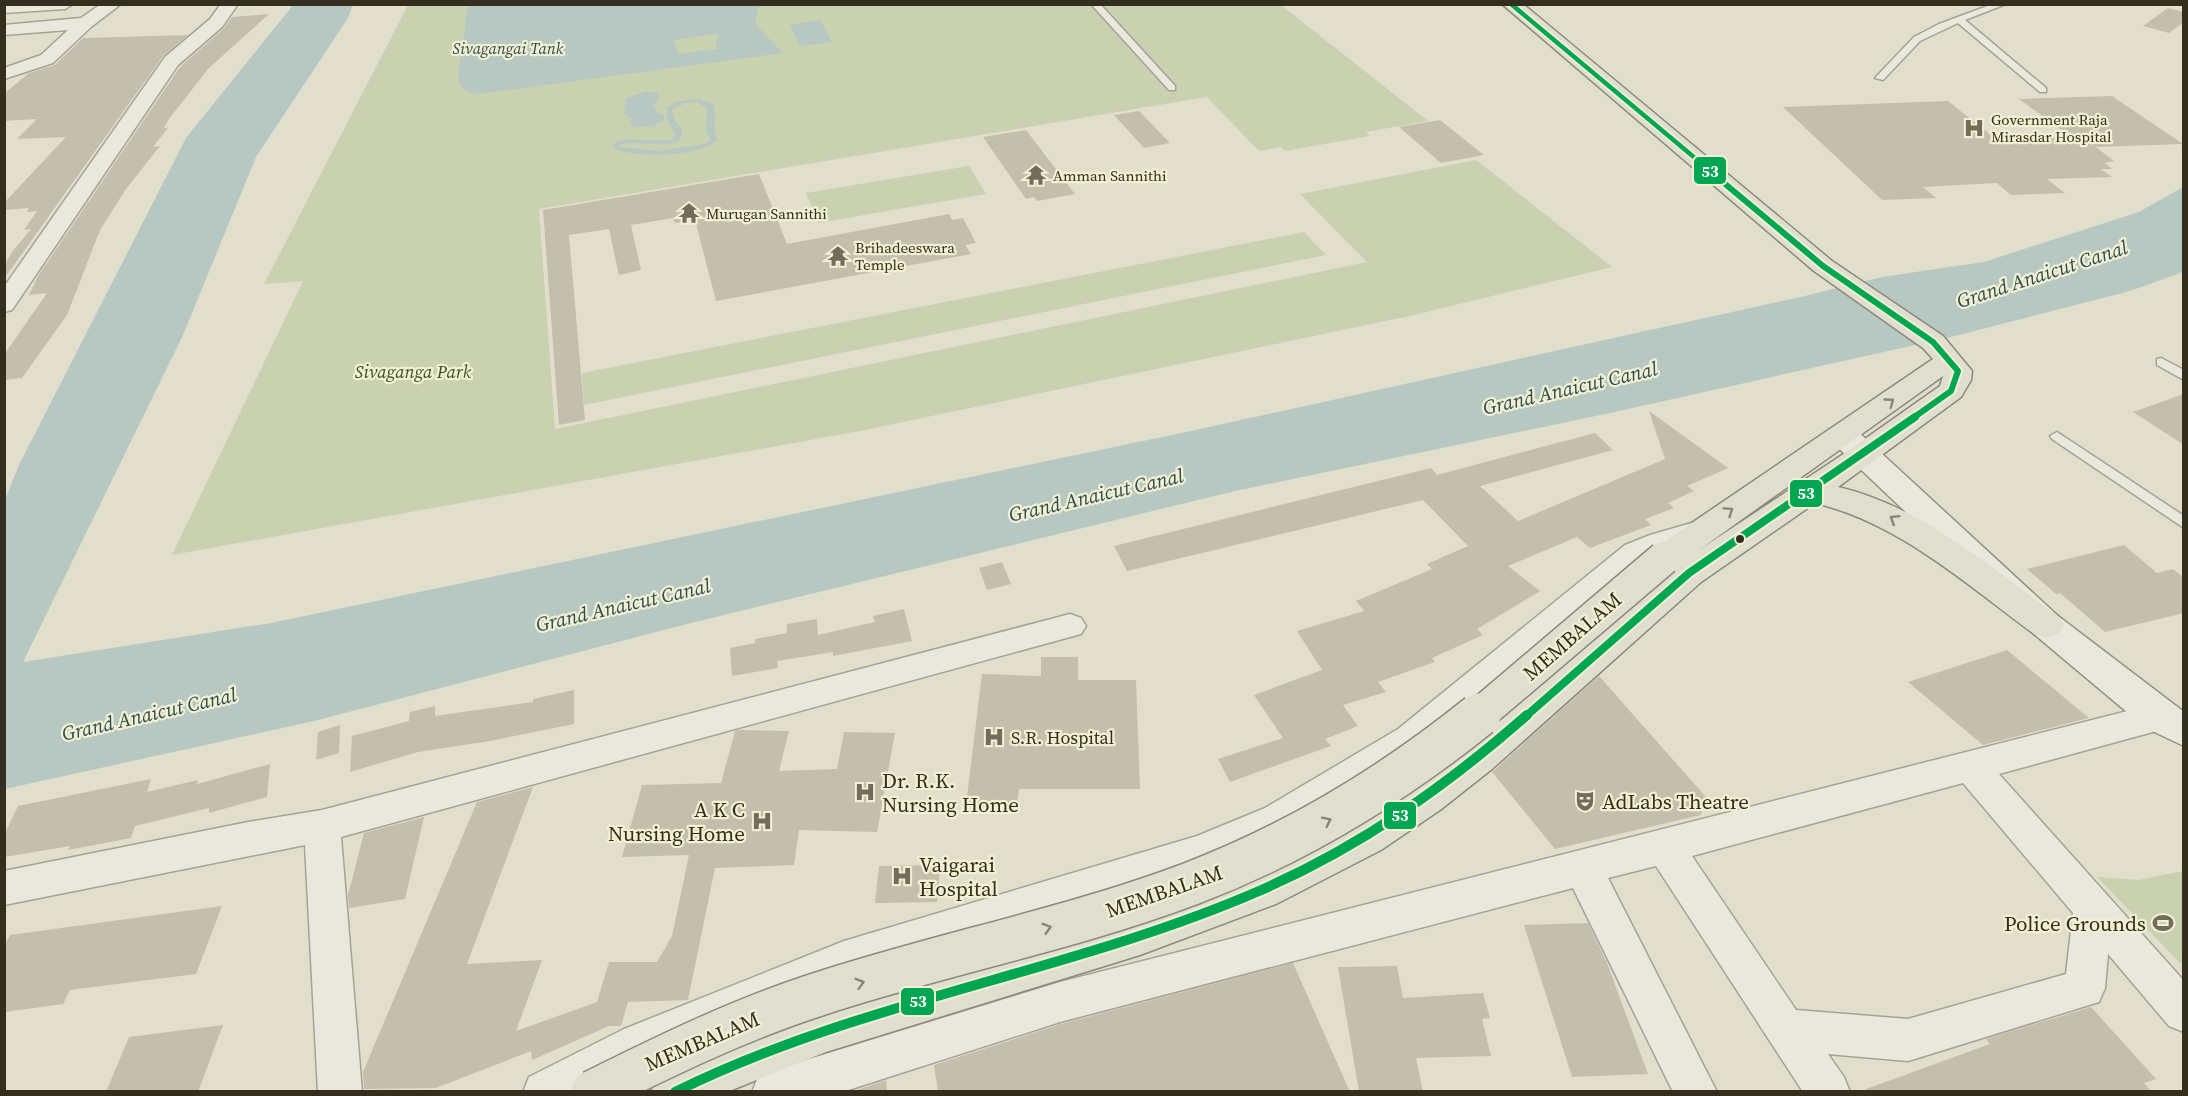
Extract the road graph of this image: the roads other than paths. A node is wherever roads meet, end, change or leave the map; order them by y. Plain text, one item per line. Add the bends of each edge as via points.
1 (65, 4) edge
2 (113, 4) edge
3 (230, 4) edge
4 (1095, 4) edge
5 (1511, 4) edge
6 (2002, 4) edge
7 (4, 8) edge
8 (1960, 20) junction
9 (85, 23) junction
10 (4, 30) edge
11 (46, 59) junction
12 (4, 74) edge
13 (1880, 78) dead end
14 (1172, 88) dead end
15 (2043, 90) dead end
16 (4, 91) edge
17 (4, 305) edge
18 (2161, 362) dead end
19 (2184, 376) edge
20 (2057, 436) dead end
21 (1853, 445) junction
22 (1810, 491) junction
23 (2184, 523) edge
24 (1702, 530) junction
25 (1677, 565) junction
26 (2046, 625) junction
27 (1070, 626) dead end
28 (2171, 724) edge
29 (1970, 766) junction
30 (322, 826) junction
31 (1665, 848) junction
32 (1582, 867) junction
33 (4, 888) edge
34 (2093, 908) junction
35 (2184, 1012) edge
36 (1785, 1030) junction
37 (596, 1084) edge
38 (340, 1092) edge
39 (544, 1092) edge
40 (675, 1092) edge
41 (773, 1092) edge
42 (1696, 1092) edge
43 (1829, 1092) edge

1 - 7 street
2 - 9 street
3 - 17 street via 216,23 171,61
4 - 14 lane
5 - 21 main road via 1836,276 1941,352 1958,371 1951,391
6 - 8 lane
8 - 13 lane via 1917,39
8 - 15 lane
9 - 10 street
9 - 11 street
11 - 12 street
11 - 16 street
18 - 19 lane
20 - 23 lane
21 - 22 main road
24 -> 21 main road
21 - 26 main road
22 - 25 main road
26 -> 22 main road via 1883,513 1852,500
24 - 25 main road
24 - 37 street via 1636,554 1410,739 1278,819 1202,851 844,960 639,1044
37 -> 25 main road, MEMBALAM, bridge via 724,1029 817,995 1125,905 1242,863 1345,812 1452,738
25 - 40 main road, MEMBALAM via 1478,758 1367,837 1261,890 1211,910 826,1029 734,1063
26 - 28 main road
27 - 30 street
28 - 29 street
29 - 31 street
29 - 34 street
30 - 33 street
30 - 38 street
31 - 32 street
31 - 36 street
32 - 41 street via 1060,1002
32 - 42 street
34 - 35 street
34 - 36 street via 2085,988 1908,1040
36 - 43 street
37 - 39 street

